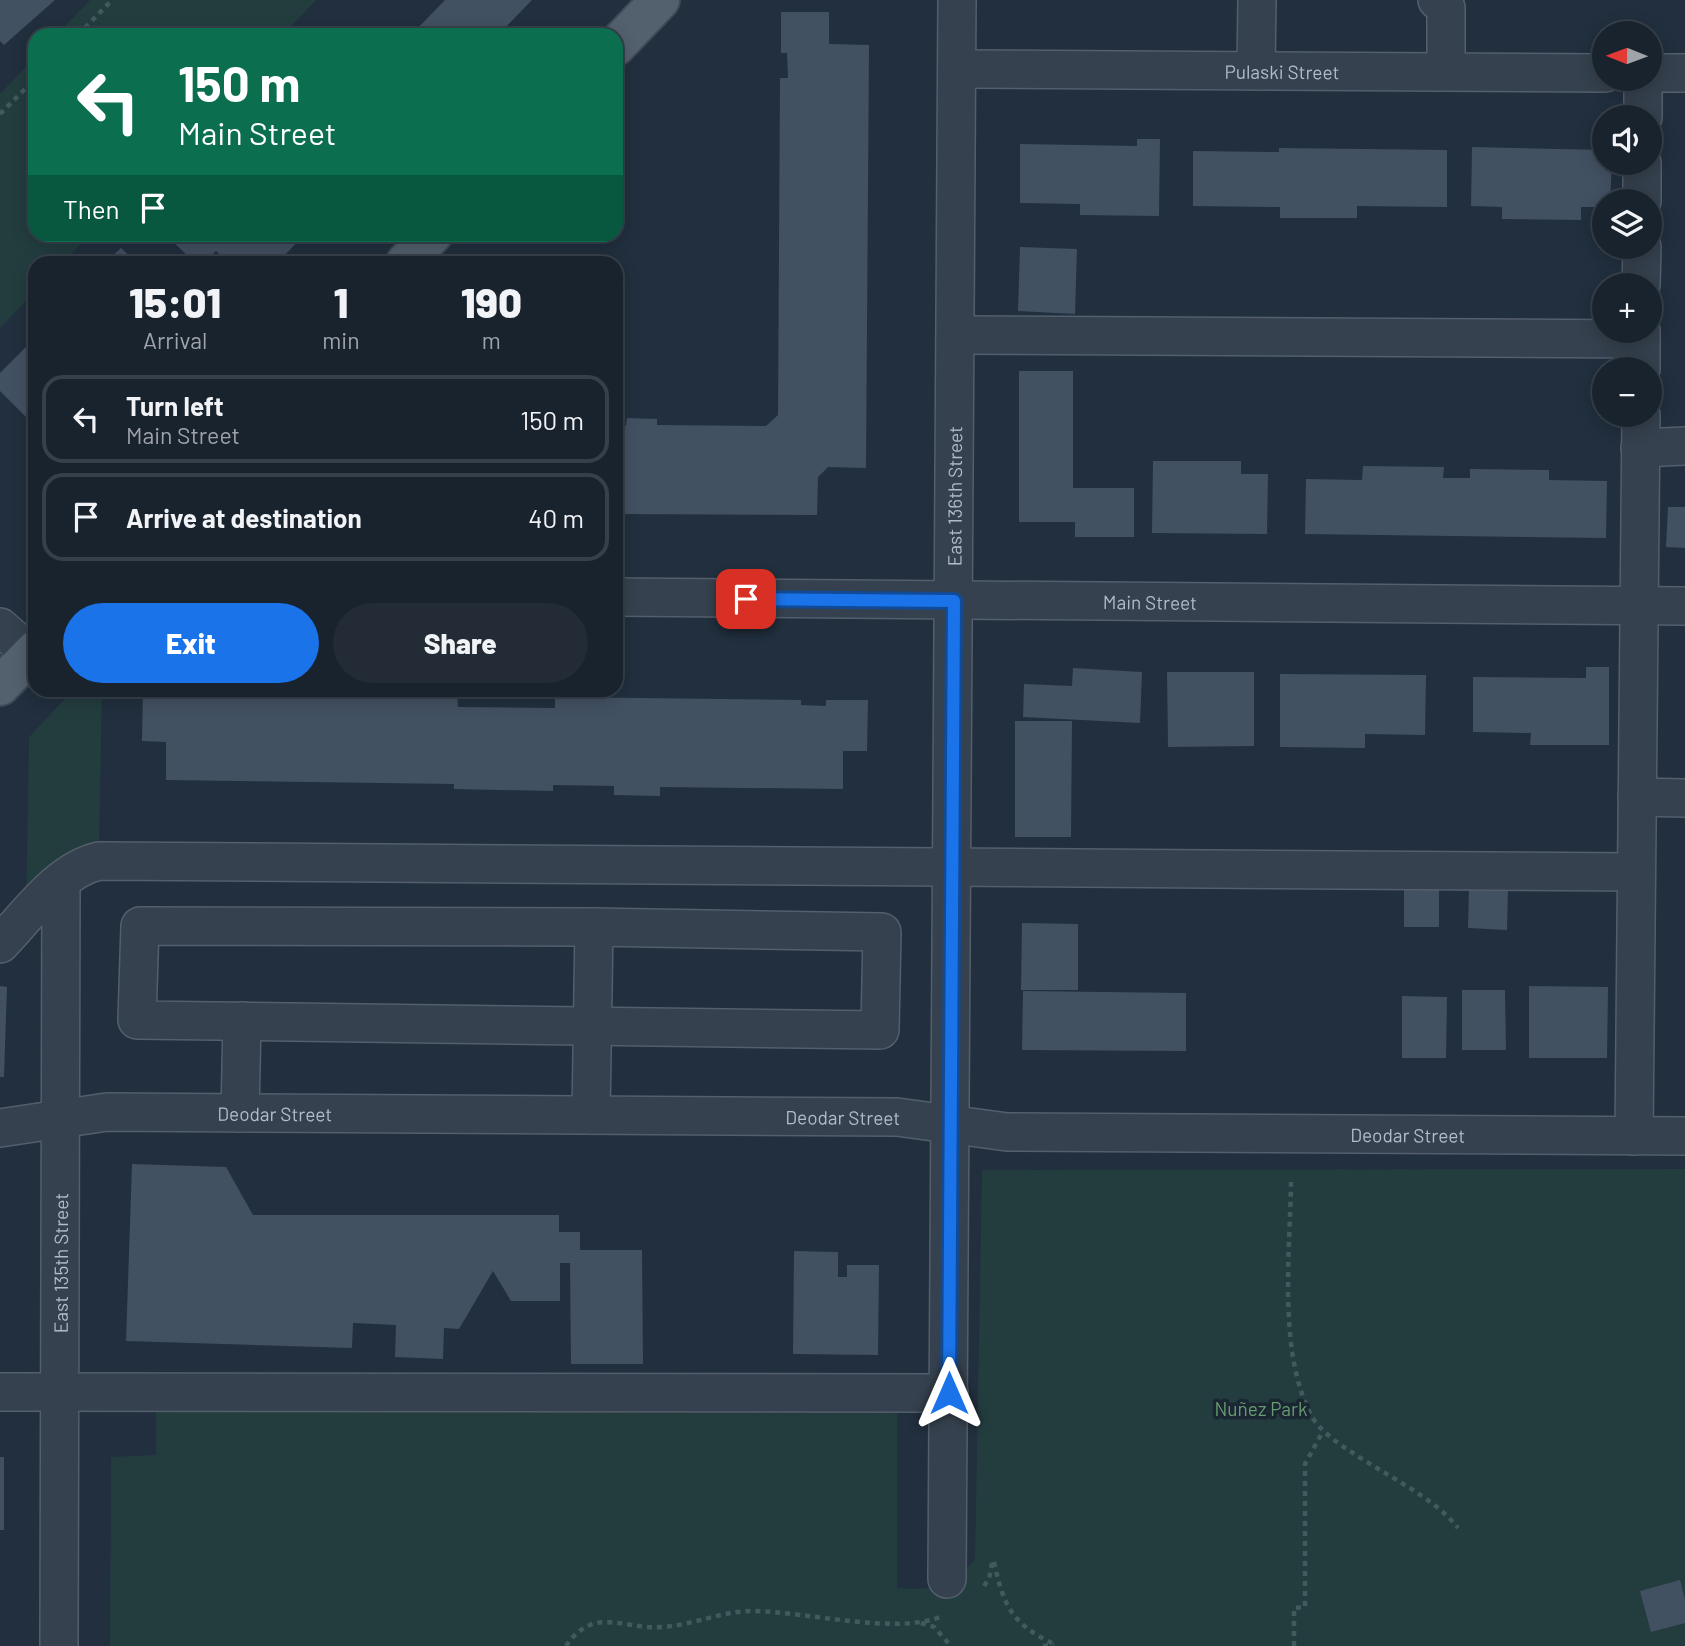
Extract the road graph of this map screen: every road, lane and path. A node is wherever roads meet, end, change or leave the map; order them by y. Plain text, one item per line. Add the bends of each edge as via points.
1 (112, 0) edge
2 (660, 0) edge
3 (957, 0) edge
4 (1257, 0) edge
5 (1437, 0) edge
6 (85, 28) edge
7 (623, 39) edge
8 (958, 69) junction
9 (1256, 71) junction
10 (1446, 72) junction
11 (1592, 73) edge
12 (1662, 73) edge
13 (1685, 73) edge
14 (28, 86) edge
15 (0, 114) edge
16 (425, 242) edge
17 (411, 256) edge
18 (956, 335) junction
19 (1641, 346) edge
20 (1641, 431) edge
21 (1685, 446) edge
22 (623, 597) edge
23 (954, 601) junction
24 (1639, 606) junction
25 (1685, 606) edge
26 (0, 627) edge
27 (28, 648) edge
28 (28, 657) edge
29 (0, 686) edge
30 (1637, 797) junction
31 (1685, 798) edge
32 (953, 866) junction
33 (1636, 873) junction
34 (61, 881) junction
35 (594, 927) junction
36 (0, 944) edge
37 (242, 1021) junction
38 (592, 1025) junction
39 (240, 1113) junction
40 (591, 1115) junction
41 (61, 1118) junction
42 (951, 1124) junction
43 (0, 1128) edge
44 (1634, 1136) junction
45 (1685, 1136) edge
46 (1292, 1182) dead end
47 (0, 1392) edge
48 (61, 1392) junction
49 (949, 1393) junction
50 (1323, 1431) junction
51 (1458, 1528) dead end
52 (959, 1594) junction
53 (920, 1623) junction
54 (59, 1646) edge
55 (566, 1646) edge
56 (951, 1646) edge
57 (1043, 1646) edge
58 (1057, 1646) edge
59 (1294, 1646) edge

1 - 6 path
2 - 7 main road
3 - 8 street, East 136th Street
4 - 9 street
5 - 10 street via 1446,8
8 - 9 street, Pulaski Street
8 - 18 street, East 136th Street
9 - 10 street, Pulaski Street
10 - 11 street, Pulaski Street
12 - 13 street
14 - 15 path
16 - 17 main road
18 - 19 street
18 - 23 street, East 136th Street
20 - 21 street
20 - 24 street
22 - 23 street, Main Street
23 - 24 street, Main Street
23 - 32 street, East 136th Street
24 - 25 street, Main Street
24 - 30 street
26 - 27 street
28 - 29 main road
30 - 31 street
30 - 33 street
32 - 33 street
32 - 34 street via 99,861
32 - 42 street, East 136th Street
33 - 44 street
34 - 36 street
34 - 41 street, East 135th Street
35 - 37 street via 140,926 137,1020
35 - 38 street
35 - 38 street via 882,932 882,957 880,1030
37 - 38 street
37 - 39 street
38 - 40 street
39 - 40 street, Deodar Street
39 - 41 street, Deodar Street via 107,1112
40 - 42 street, Deodar Street via 897,1117
41 - 43 street, Deodar Street
41 - 48 street, East 135th Street
42 - 44 street, Deodar Street via 1006,1132
42 - 49 street, East 136th Street
44 - 45 street, Deodar Street
46 - 50 path via 1288,1325 1307,1403
47 - 48 street
48 - 49 street
48 - 54 street, East 135th Street
49 - 52 street, East 136th Street
50 - 51 path via 1440,1509
50 - 59 path via 1306,1464 1305,1607 1293,1608
52 - 53 path
52 - 58 path via 989,1579 993,1558 1001,1595 1025,1630
53 - 55 path via 848,1622 748,1611 666,1627 590,1623
53 - 56 path via 934,1627
57 - 58 path

